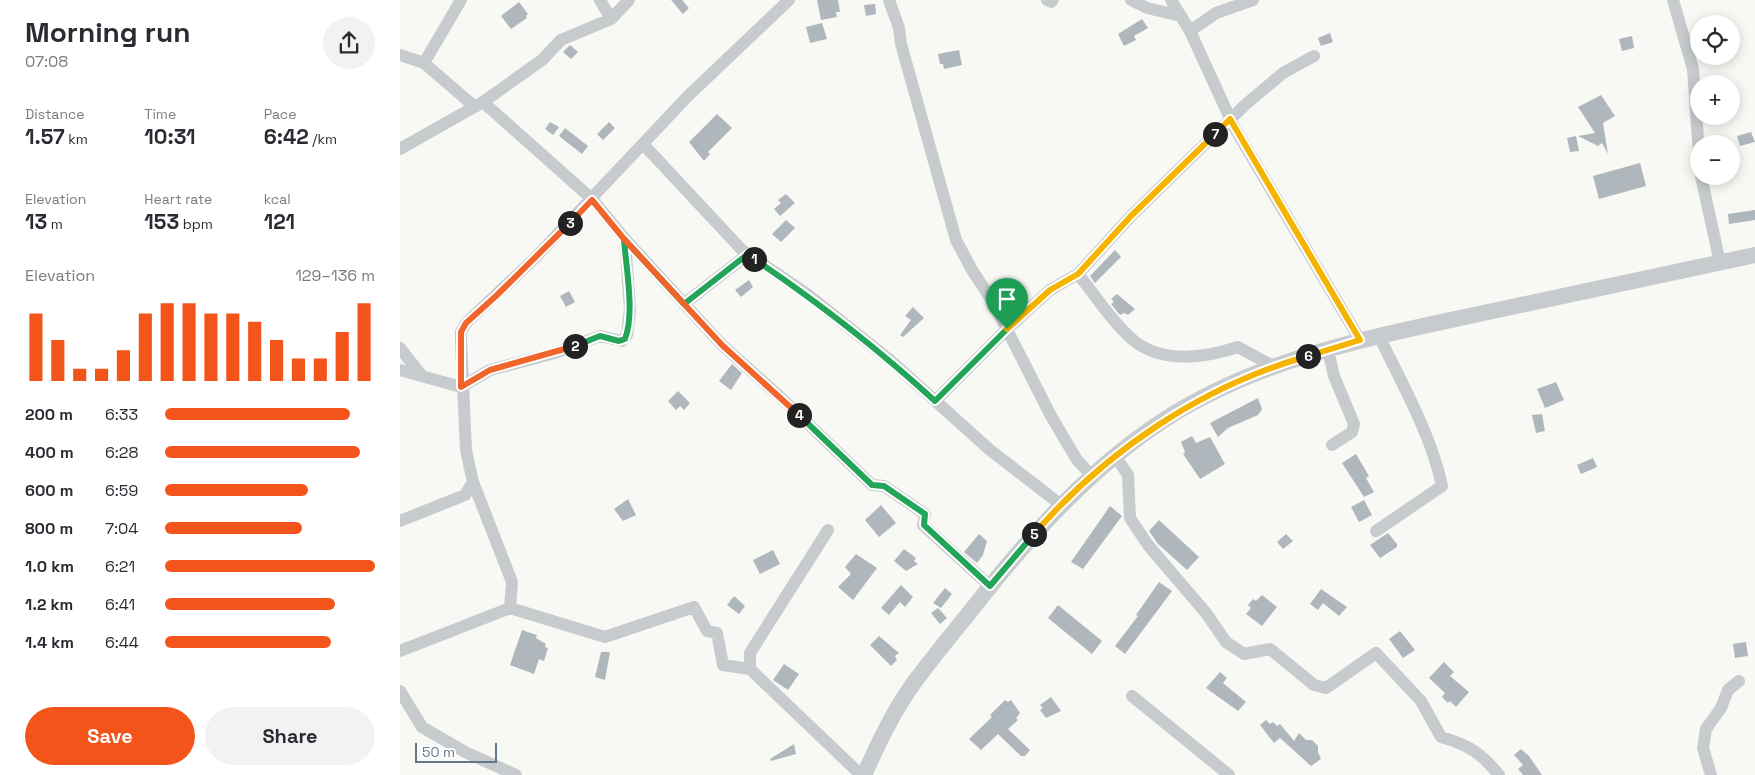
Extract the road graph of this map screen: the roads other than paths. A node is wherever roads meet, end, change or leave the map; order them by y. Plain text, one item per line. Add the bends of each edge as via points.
1 (462, 0) edge
2 (600, 0) edge
3 (630, 0) edge
4 (790, 0) edge
5 (889, 0) edge
6 (1047, 0) edge
7 (1053, 0) edge
8 (1131, 0) edge
9 (1172, 0) edge
10 (1253, 0) edge
11 (1673, 0) edge
12 (1181, 16) junction
13 (611, 19) junction
14 (1190, 30) junction
15 (400, 55) edge
16 (1314, 56) dead end
17 (424, 63) junction
18 (479, 105) junction
19 (1230, 119) junction
20 (1698, 135) edge
21 (643, 144) junction
22 (400, 149) edge
23 (1703, 185) edge
24 (592, 200) junction
25 (624, 239) junction
26 (748, 254) junction
27 (1755, 255) edge
28 (1720, 263) junction
29 (1078, 274) junction
30 (684, 304) junction
31 (1007, 329) junction
32 (1379, 336) junction
33 (1360, 340) junction
34 (400, 348) edge
35 (1328, 350) junction
36 (1273, 366) junction
37 (400, 370) edge
38 (422, 376) junction
39 (461, 387) junction
40 (935, 401) junction
41 (1332, 445) dead end
42 (1116, 457) junction
43 (1092, 476) junction
44 (473, 482) junction
45 (1060, 504) junction
46 (400, 521) edge
47 (828, 530) dead end
48 (1376, 531) dead end
49 (990, 586) junction
50 (510, 608) junction
51 (400, 651) edge
52 (750, 669) junction
53 (1739, 681) dead end
54 (400, 691) edge
55 (1132, 696) dead end
56 (516, 775) edge
57 (863, 775) edge
58 (1229, 775) edge
59 (1499, 775) edge
60 (1711, 775) edge

1 - 17 street
2 - 13 street
3 - 13 street
4 - 21 street via 709,75
5 - 31 street via 956,240
6 - 7 street
8 - 12 street
9 - 12 street
10 - 14 street via 1216,13
11 - 20 street via 1693,69
12 - 14 street
13 - 18 street via 561,40 542,60
14 - 19 street
15 - 17 street
16 - 19 street via 1283,73
17 - 18 street
18 - 22 street
18 - 24 street
19 - 29 street via 1131,216
19 - 33 street
21 - 24 street
21 - 26 street
23 - 28 street
24 - 25 street
24 - 39 street via 466,323 461,332
25 - 30 street
25 - 39 street via 630,295 625,339 619,341 600,336 554,353 490,370
26 - 30 street
26 - 40 street via 807,294
27 - 28 street
28 - 32 street
29 - 31 street via 1050,290
29 - 36 street via 1134,340 1159,353 1192,357 1238,347
30 - 49 street via 722,345 872,485 884,486 925,514 924,525
31 - 40 street
31 - 43 street via 1070,448
32 - 33 street
32 - 48 street via 1411,401 1438,467 1442,486
33 - 35 street
34 - 38 street
35 - 36 street
35 - 41 street via 1334,376 1354,424 1352,432
36 - 42 street via 1192,403 1162,421
37 - 38 street
38 - 39 street
39 - 44 street via 466,450
40 - 45 street via 990,450
42 - 43 street
42 - 59 street via 1128,475 1130,518 1226,642 1244,654 1270,650 1314,685 1326,688 1376,652 1422,701 1441,738 1463,744 1484,757
43 - 45 street
44 - 46 street via 465,495
44 - 50 street via 512,582
45 - 49 street
47 - 52 street via 750,654
49 - 57 street via 912,685
50 - 51 street
50 - 52 street via 605,636 694,607 707,630 717,633 723,665
52 - 57 street
53 - 60 street via 1728,690 1721,708 1706,729 1703,748
54 - 56 street via 422,727 465,752
55 - 58 street

